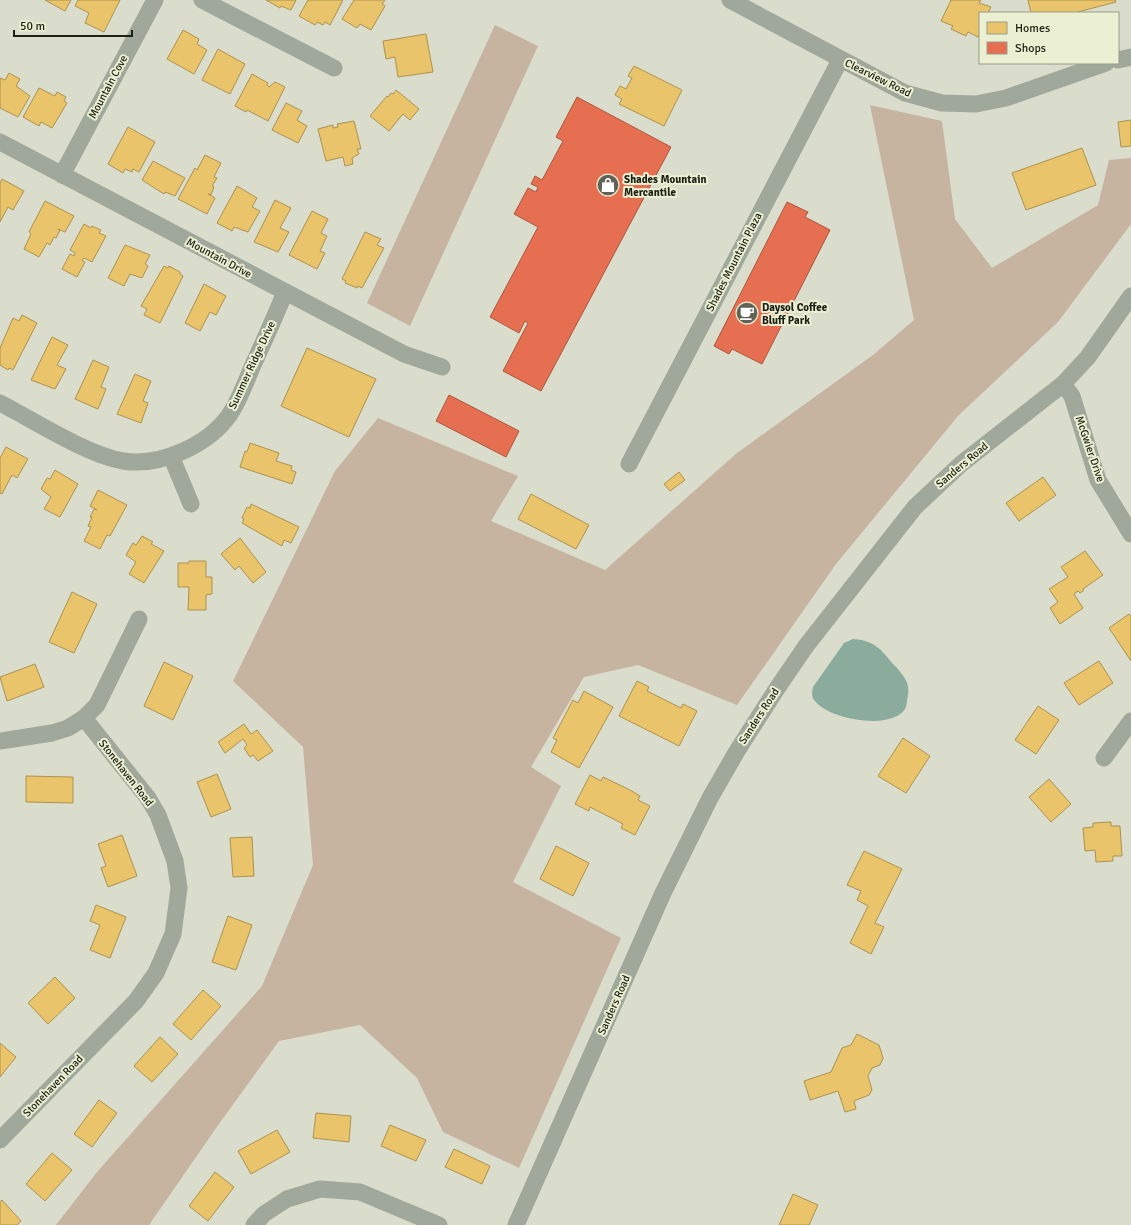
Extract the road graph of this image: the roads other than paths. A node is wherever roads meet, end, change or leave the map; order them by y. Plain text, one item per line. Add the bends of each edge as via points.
1 (155, 0) edge
2 (202, 0) edge
3 (730, 0) edge
4 (1131, 56) edge
5 (840, 60) junction
6 (1119, 60) edge
7 (1103, 64) edge
8 (334, 68) dead end
9 (0, 142) edge
10 (62, 174) junction
11 (285, 292) junction
12 (1131, 296) edge
13 (442, 368) dead end
14 (1064, 384) junction
15 (0, 403) edge
16 (171, 456) junction
17 (629, 464) dead end
18 (191, 504) dead end
19 (1131, 534) edge
20 (139, 619) dead end
21 (84, 718) junction
22 (1131, 721) edge
23 (0, 741) edge
24 (1104, 758) dead end
25 (0, 1140) edge
26 (254, 1225) edge
27 (439, 1225) edge
28 (516, 1225) edge

1 - 10 street, Mountain Cove
2 - 8 street
3 - 5 street, Clearview Road
4 - 6 street
5 - 7 street, Clearview Road via 905,93 942,102 976,104 1006,98
5 - 17 street, Shades Mountain Plaza
9 - 10 street, Mountain Drive
10 - 11 street, Mountain Drive
11 - 13 street, Mountain Drive via 404,354
11 - 16 street, Summer Ridge Drive via 242,391 229,414 206,436
12 - 14 street, Sanders Road via 1088,357
14 - 19 street, McGwier Drive via 1072,396 1098,480
14 - 28 street, Sanders Road via 961,464 915,507 806,646 753,725 710,798 663,893
15 - 16 street, Summer Ridge Drive via 99,453 124,461 164,459
16 - 18 street
20 - 21 street via 97,705
21 - 23 street via 68,728 52,733
21 - 25 street, Stonehaven Road via 148,798 158,815 175,861 179,888 173,934 156,973 136,1001
22 - 24 street
26 - 27 street via 264,1214 287,1199 320,1189 360,1192

